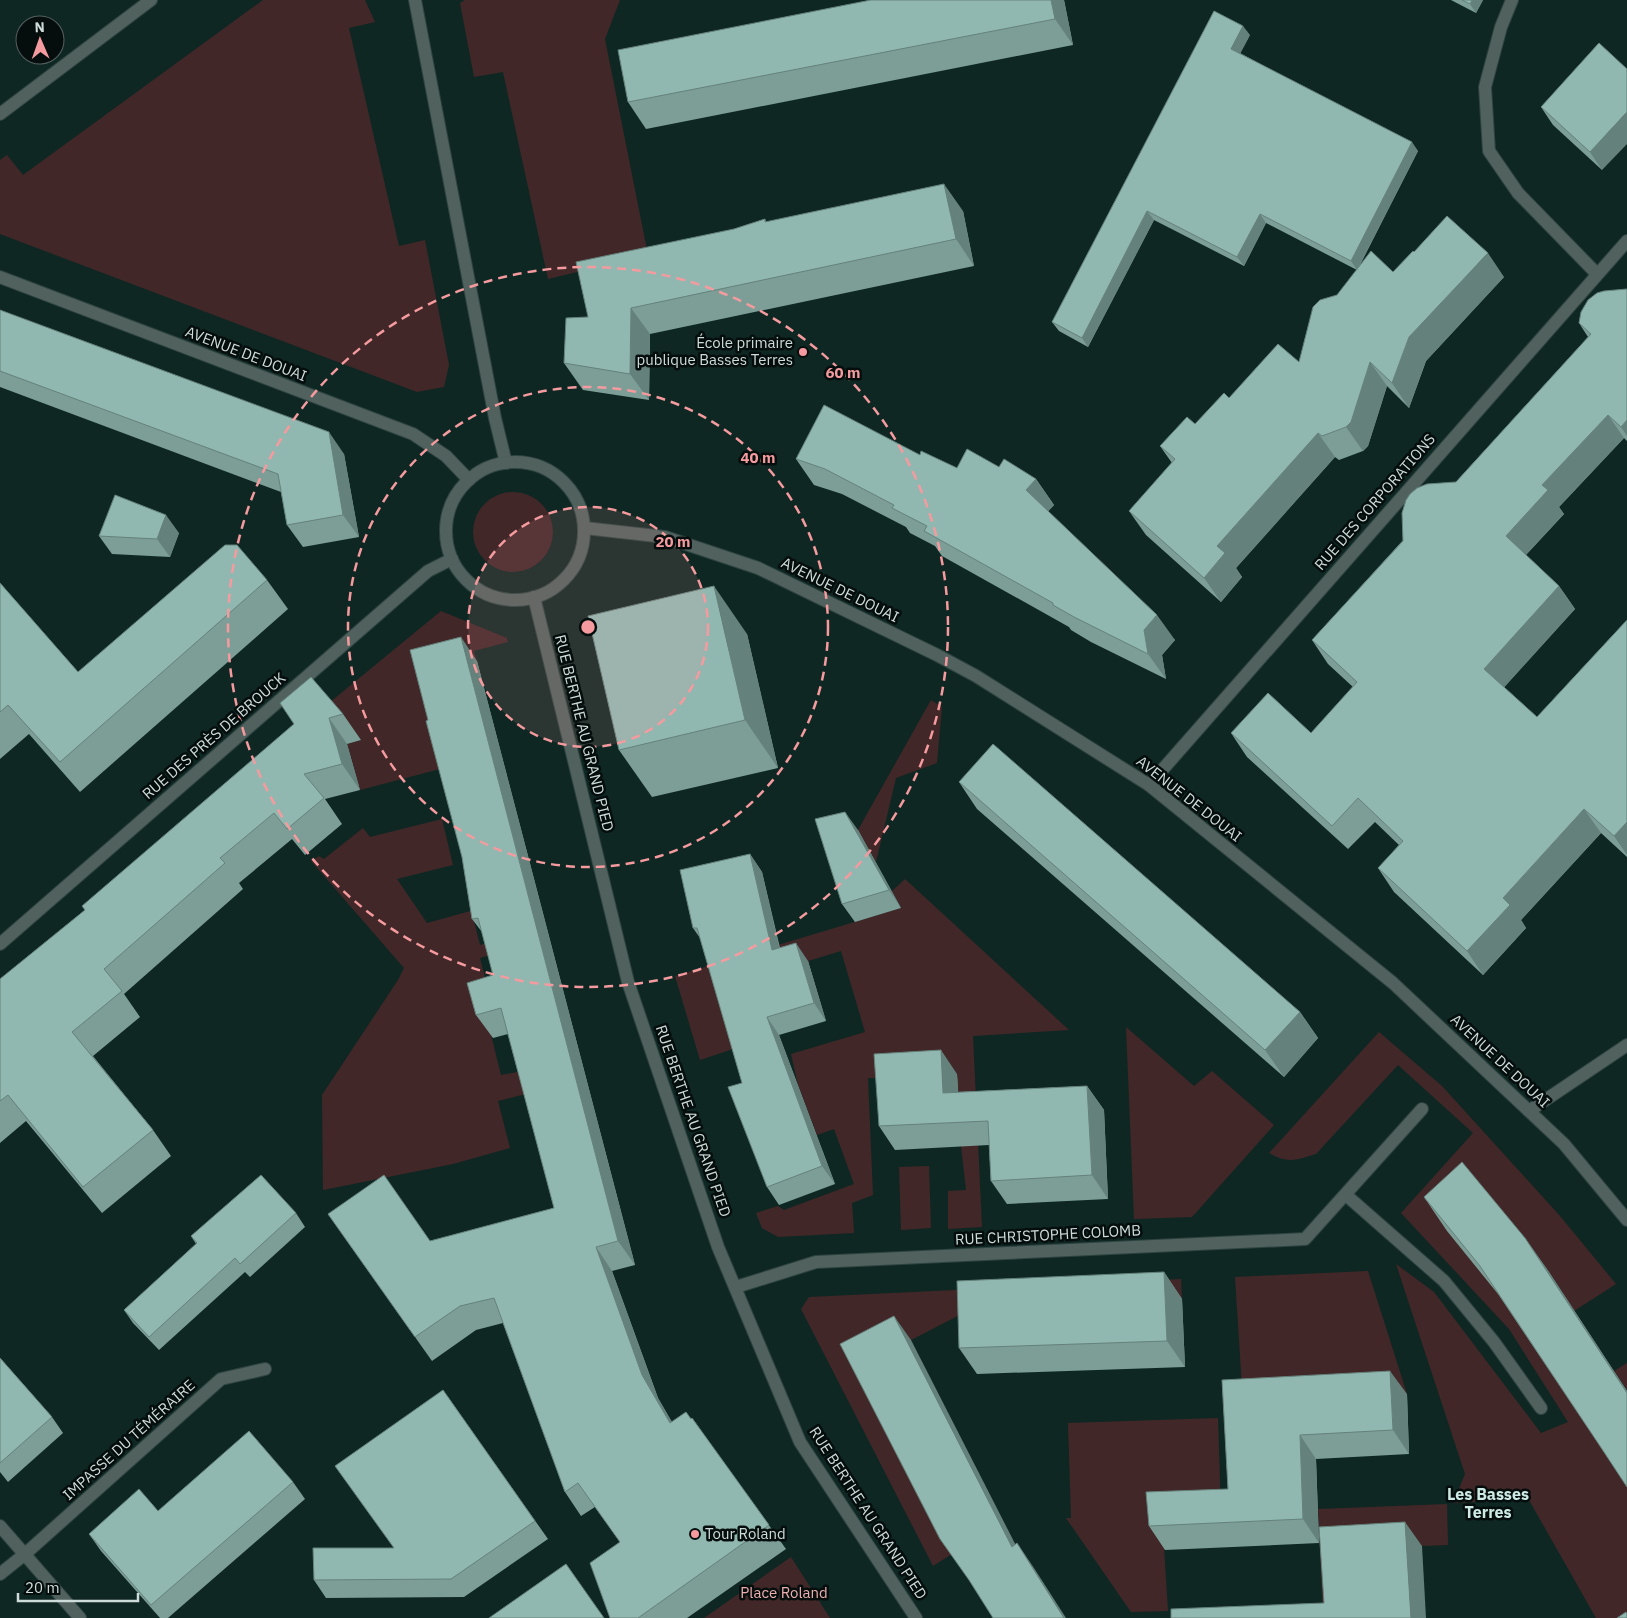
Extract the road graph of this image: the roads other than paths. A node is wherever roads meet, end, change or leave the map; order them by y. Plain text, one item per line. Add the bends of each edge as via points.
1 (151, 0) edge
2 (415, 0) edge
3 (1512, 0) edge
4 (0, 114) edge
5 (1627, 242) edge
6 (1597, 274) junction
7 (0, 277) edge
8 (506, 462) junction
9 (469, 480) junction
10 (585, 528) junction
11 (452, 559) junction
12 (534, 597) junction
13 (1149, 785) junction
14 (0, 944) edge
15 (1627, 1045) edge
16 (1422, 1109) dead end
17 (1529, 1111) junction
18 (1346, 1195) junction
19 (1627, 1220) edge
20 (736, 1287) junction
21 (265, 1369) dead end
22 (1541, 1408) dead end
23 (0, 1526) edge
24 (25, 1554) junction
25 (0, 1574) edge
26 (80, 1618) edge
27 (916, 1618) edge

1 - 4 street
2 - 8 street
3 - 6 street via 1501,27 1485,87 1489,151 1518,193
5 - 6 street, RUE DES CORPORATIONS
6 - 13 street, RUE DES CORPORATIONS
7 - 9 street, AVENUE DE DOUAI via 412,434 446,456
8 - 9 street via 492,466
8 - 10 street via 544,468 560,478 581,509
9 - 11 street via 455,496 448,517 447,538
10 - 12 street via 582,551 571,571 555,587
10 - 13 street, AVENUE DE DOUAI via 665,537 758,568 976,676
11 - 12 street via 462,576 477,588 515,600
11 - 14 street, RUE DES PRÈS DE BROUCK via 428,572
12 - 20 street, RUE BERTHE AU GRAND PIED via 628,982 718,1247
13 - 17 street, AVENUE DE DOUAI via 1394,983
15 - 17 street
16 - 18 street, RUE CHRISTOPHE COLOMB
17 - 19 street, AVENUE DE DOUAI via 1564,1144
18 - 20 street, RUE CHRISTOPHE COLOMB via 1305,1240 816,1262
18 - 22 street via 1444,1281 1494,1342
20 - 27 street, RUE BERTHE AU GRAND PIED via 800,1442
21 - 24 street, IMPASSE DU TÉMÉRAIRE via 221,1379
23 - 24 street
24 - 25 street, IMPASSE DU TÉMÉRAIRE
24 - 26 street

